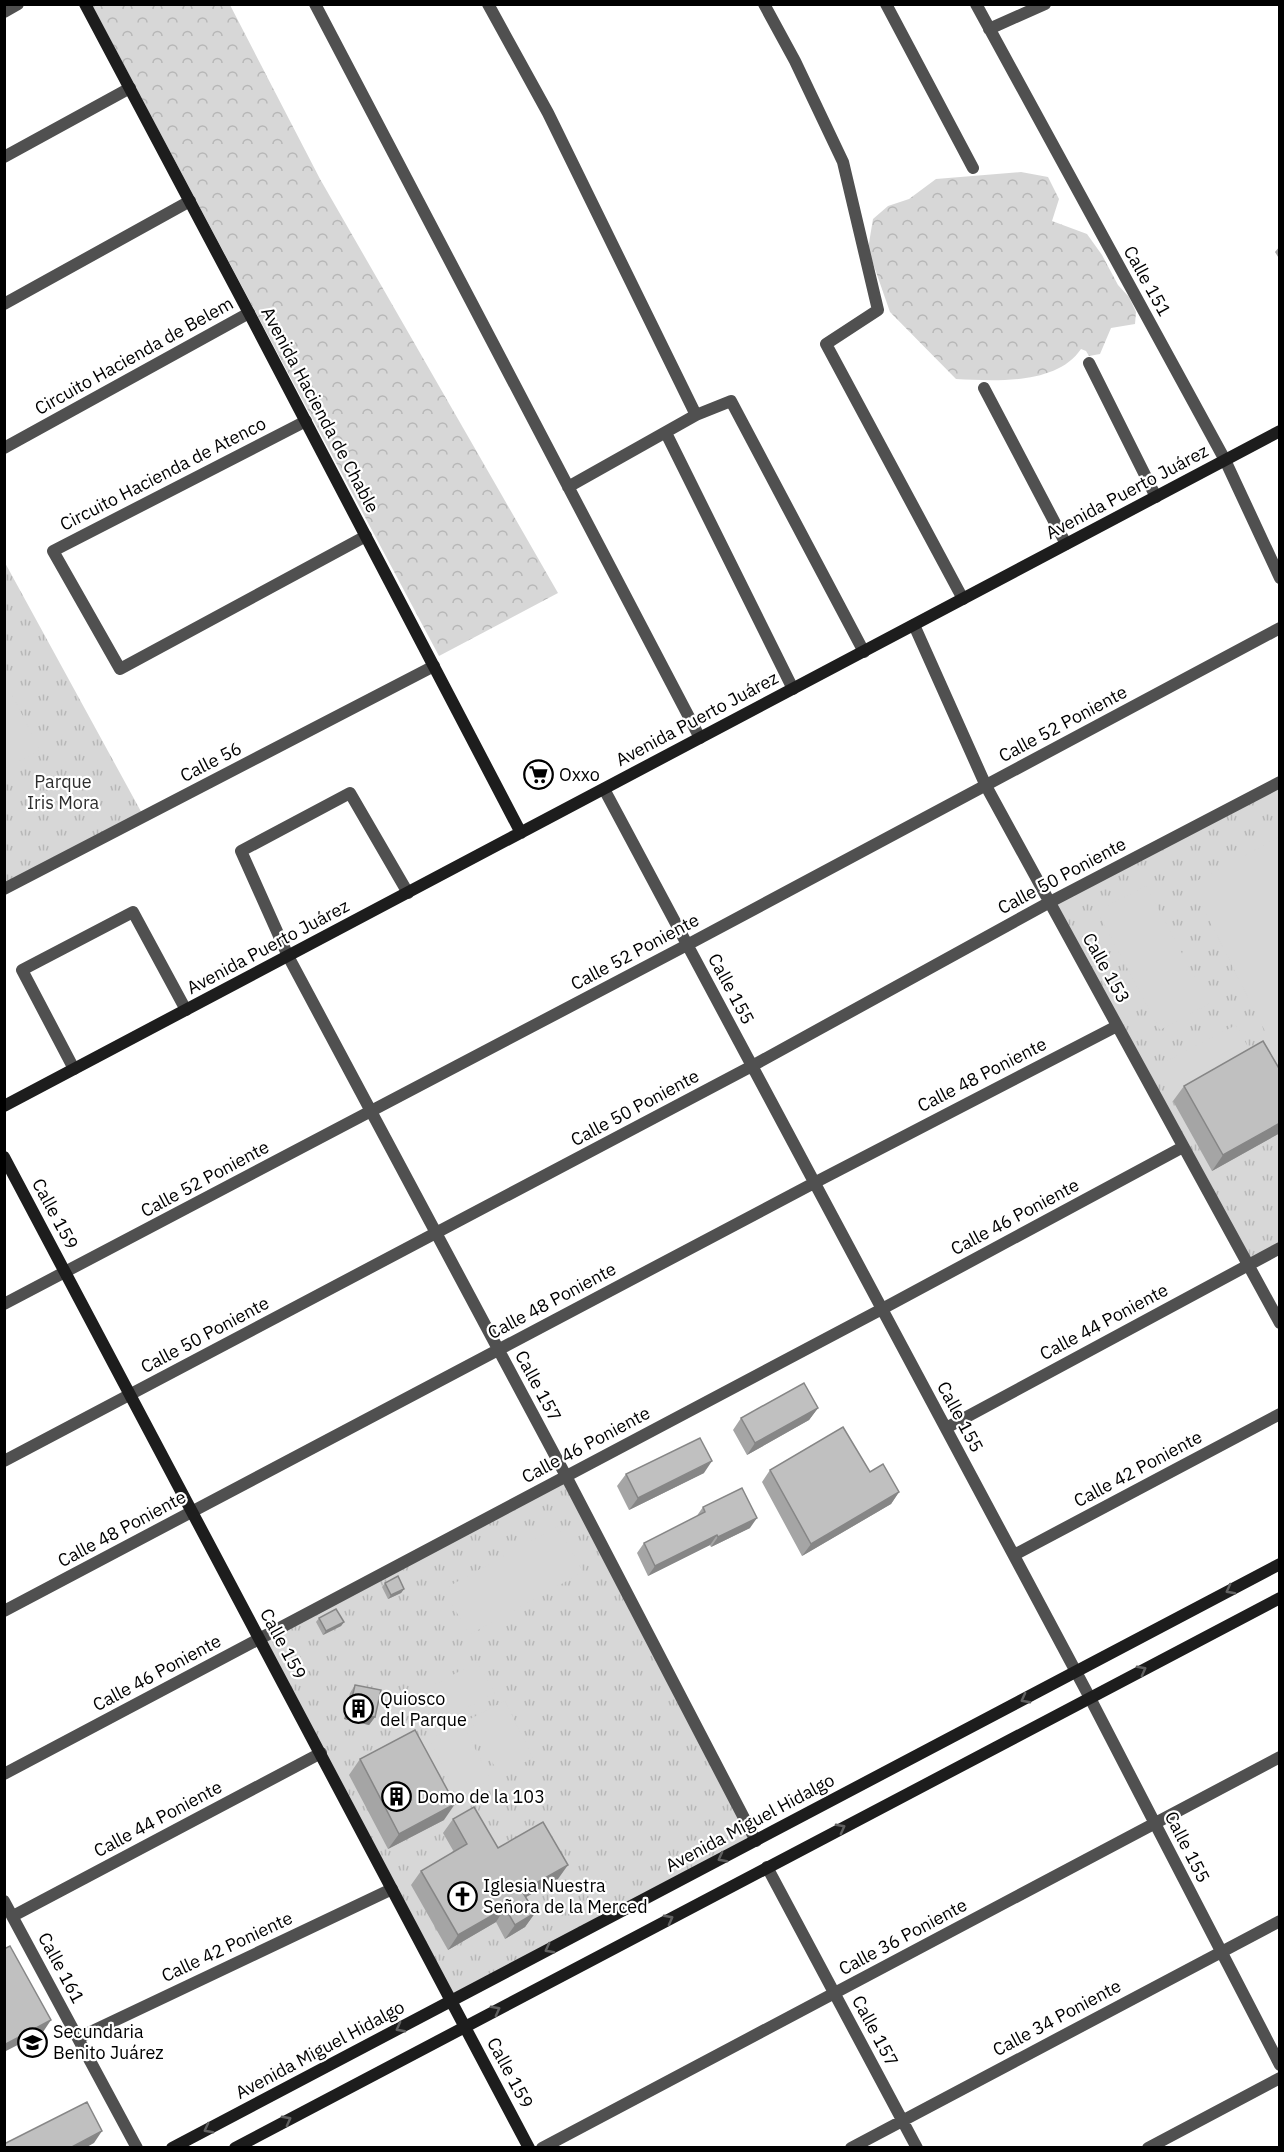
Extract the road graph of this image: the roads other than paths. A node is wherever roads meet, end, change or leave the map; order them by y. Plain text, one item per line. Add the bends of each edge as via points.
1 (18, 4) edge
2 (86, 4) edge
3 (315, 4) edge
4 (488, 4) edge
5 (764, 4) edge
6 (886, 4) edge
7 (976, 4) edge
8 (1045, 4) edge
9 (4, 12) edge
10 (989, 29) junction
11 (129, 88) junction
12 (4, 157) edge
13 (973, 168) dead end
14 (190, 201) junction
15 (4, 304) edge
16 (249, 313) junction
17 (1089, 363) dead end
18 (984, 388) dead end
19 (696, 416) junction
20 (306, 421) junction
21 (1280, 431) edge
22 (666, 432) junction
23 (4, 448) edge
24 (1225, 460) junction
25 (568, 487) junction
26 (1156, 497) junction
27 (366, 536) junction
28 (1066, 544) junction
29 (1280, 578) edge
30 (963, 599) junction
31 (914, 625) junction
32 (1280, 628) edge
33 (864, 652) junction
34 (434, 666) junction
35 (793, 689) junction
36 (700, 738) junction
37 (1280, 782) edge
38 (986, 786) junction
39 (603, 789) junction
40 (521, 833) junction
41 (4, 889) edge
42 (408, 893) junction
43 (1050, 902) junction
44 (687, 945) junction
45 (288, 956) junction
46 (186, 1010) junction
47 (1117, 1026) junction
48 (752, 1066) junction
49 (74, 1069) junction
50 (4, 1106) edge
51 (371, 1112) junction
52 (1183, 1147) junction
53 (4, 1157) edge
54 (814, 1183) junction
55 (436, 1233) junction
56 (1280, 1248) edge
57 (1248, 1265) junction
58 (66, 1273) junction
59 (4, 1304) edge
60 (882, 1309) junction
61 (1280, 1323) edge
62 (499, 1350) junction
63 (131, 1395) junction
64 (1280, 1414) edge
65 (946, 1428) junction
66 (4, 1461) edge
67 (566, 1476) junction
68 (193, 1512) junction
69 (1014, 1555) junction
70 (1280, 1564) edge
71 (1280, 1598) edge
72 (4, 1611) edge
73 (260, 1639) junction
74 (1076, 1672) junction
75 (1090, 1698) junction
76 (321, 1754) junction
77 (1280, 1757) edge
78 (4, 1774) edge
79 (1155, 1824) junction
80 (756, 1841) junction
81 (767, 1867) junction
82 (392, 1889) junction
83 (4, 1900) edge
84 (13, 1916) junction
85 (1280, 1921) edge
86 (1221, 1952) junction
87 (834, 1993) junction
88 (452, 2001) junction
89 (465, 2026) junction
90 (78, 2038) junction
91 (1280, 2065) edge
92 (1280, 2078) edge
93 (902, 2120) junction
94 (137, 2148) edge
95 (172, 2148) edge
96 (235, 2148) edge
97 (529, 2148) edge
98 (542, 2148) edge
99 (851, 2148) edge
100 (917, 2148) edge
101 (1148, 2148) edge

1 - 9 street
2 - 11 street, Avenida Hacienda de Chable
3 - 25 street
4 - 19 street via 548,113
5 - 30 street via 843,162 878,310 826,344
6 - 13 street
7 - 10 street, Calle 151
8 - 10 street
10 - 24 street, Calle 151
11 - 12 street
11 - 14 street, Avenida Hacienda de Chable
14 - 15 street
14 - 16 street, Avenida Hacienda de Chable
16 - 20 street, Avenida Hacienda de Chable
16 - 23 street, Circuito Hacienda de Belem
17 - 26 street
18 - 28 street
19 - 22 street
19 - 33 street via 731,401
20 - 27 street, Avenida Hacienda de Chable
20 - 27 street, Circuito Hacienda de Atenco via 54,550 120,669
21 - 24 street, Avenida Puerto Juárez
22 - 25 street
22 - 35 street
24 - 26 street, Avenida Puerto Juárez
24 - 29 street, Calle 151
25 - 36 street
26 - 28 street, Avenida Puerto Juárez
27 - 34 street, Avenida Hacienda de Chable
28 - 30 street, Avenida Puerto Juárez
30 - 31 street, Avenida Puerto Juárez
31 - 33 street, Avenida Puerto Juárez
31 - 38 street, Calle 153
32 - 38 street, Calle 52 Poniente
33 - 35 street, Avenida Puerto Juárez
34 - 40 street, Avenida Hacienda de Chable
34 - 41 street, Calle 56
35 - 36 street, Avenida Puerto Juárez
36 - 39 street, Avenida Puerto Juárez
37 - 43 street, Calle 50 Poniente
38 - 43 street, Calle 153
38 - 44 street, Calle 52 Poniente
39 - 40 street, Avenida Puerto Juárez
39 - 44 street, Calle 155
40 - 42 street, Avenida Puerto Juárez
42 - 45 street, Avenida Puerto Juárez
42 - 45 street, Calle 157 via 350,793 241,852
43 - 47 street, Calle 153
43 - 48 street, Calle 50 Poniente
44 - 48 street, Calle 155
44 - 51 street, Calle 52 Poniente
45 - 46 street, Avenida Puerto Juárez
45 - 51 street, Calle 157
46 - 49 street, Avenida Puerto Juárez
46 - 49 street via 133,912 22,970
47 - 52 street, Calle 153
47 - 54 street, Calle 48 Poniente
48 - 54 street, Calle 155
48 - 55 street, Calle 50 Poniente
49 - 50 street, Avenida Puerto Juárez
51 - 55 street, Calle 157
51 - 58 street, Calle 52 Poniente
52 - 57 street, Calle 153
52 - 60 street, Calle 46 Poniente
53 - 58 street, Calle 159
54 - 60 street, Calle 155
54 - 62 street, Calle 48 Poniente
55 - 62 street, Calle 157
55 - 63 street, Calle 50 Poniente
56 - 57 street, Calle 44 Poniente
57 - 61 street, Calle 153
57 - 65 street, Calle 44 Poniente
58 - 59 street, Calle 52 Poniente
58 - 63 street, Calle 159
60 - 65 street, Calle 155
60 - 67 street, Calle 46 Poniente
62 - 67 street, Calle 157
62 - 68 street, Calle 48 Poniente
63 - 66 street, Calle 50 Poniente
63 - 68 street, Calle 159
64 - 69 street, Calle 42 Poniente
65 - 69 street, Calle 155
67 - 73 street, Calle 46 Poniente
67 - 80 street, Calle 157
68 - 72 street, Calle 48 Poniente
68 - 73 street, Calle 159
69 - 74 street, Calle 155
70 -> 74 street, Avenida Miguel Hidalgo
75 -> 71 street
73 - 76 street, Calle 159
73 - 78 street, Calle 46 Poniente
74 - 75 street, Calle 155
74 -> 80 street, Avenida Miguel Hidalgo
75 - 79 street, Calle 155
81 -> 75 street
76 - 82 street, Calle 159
76 - 84 street, Calle 44 Poniente
77 - 79 street, Calle 36 Poniente
79 - 86 street, Calle 155
79 - 87 street, Calle 36 Poniente
80 -> 88 street, Avenida Miguel Hidalgo
81 - 87 street, Calle 157
89 -> 81 street
82 - 88 street, Calle 159
82 - 90 street, Calle 42 Poniente
83 - 84 street, Calle 161
84 - 90 street, Calle 161
85 - 86 street, Calle 34 Poniente
86 - 91 street, Calle 155
86 - 93 street, Calle 34 Poniente
87 - 93 street, Calle 157
87 - 98 street, Calle 36 Poniente
88 - 89 street, Calle 159
88 -> 95 street, Avenida Miguel Hidalgo
96 -> 89 street
89 - 97 street, Calle 159
90 - 94 street, Calle 161
92 - 101 street
93 - 99 street, Calle 34 Poniente
93 - 100 street, Calle 157

